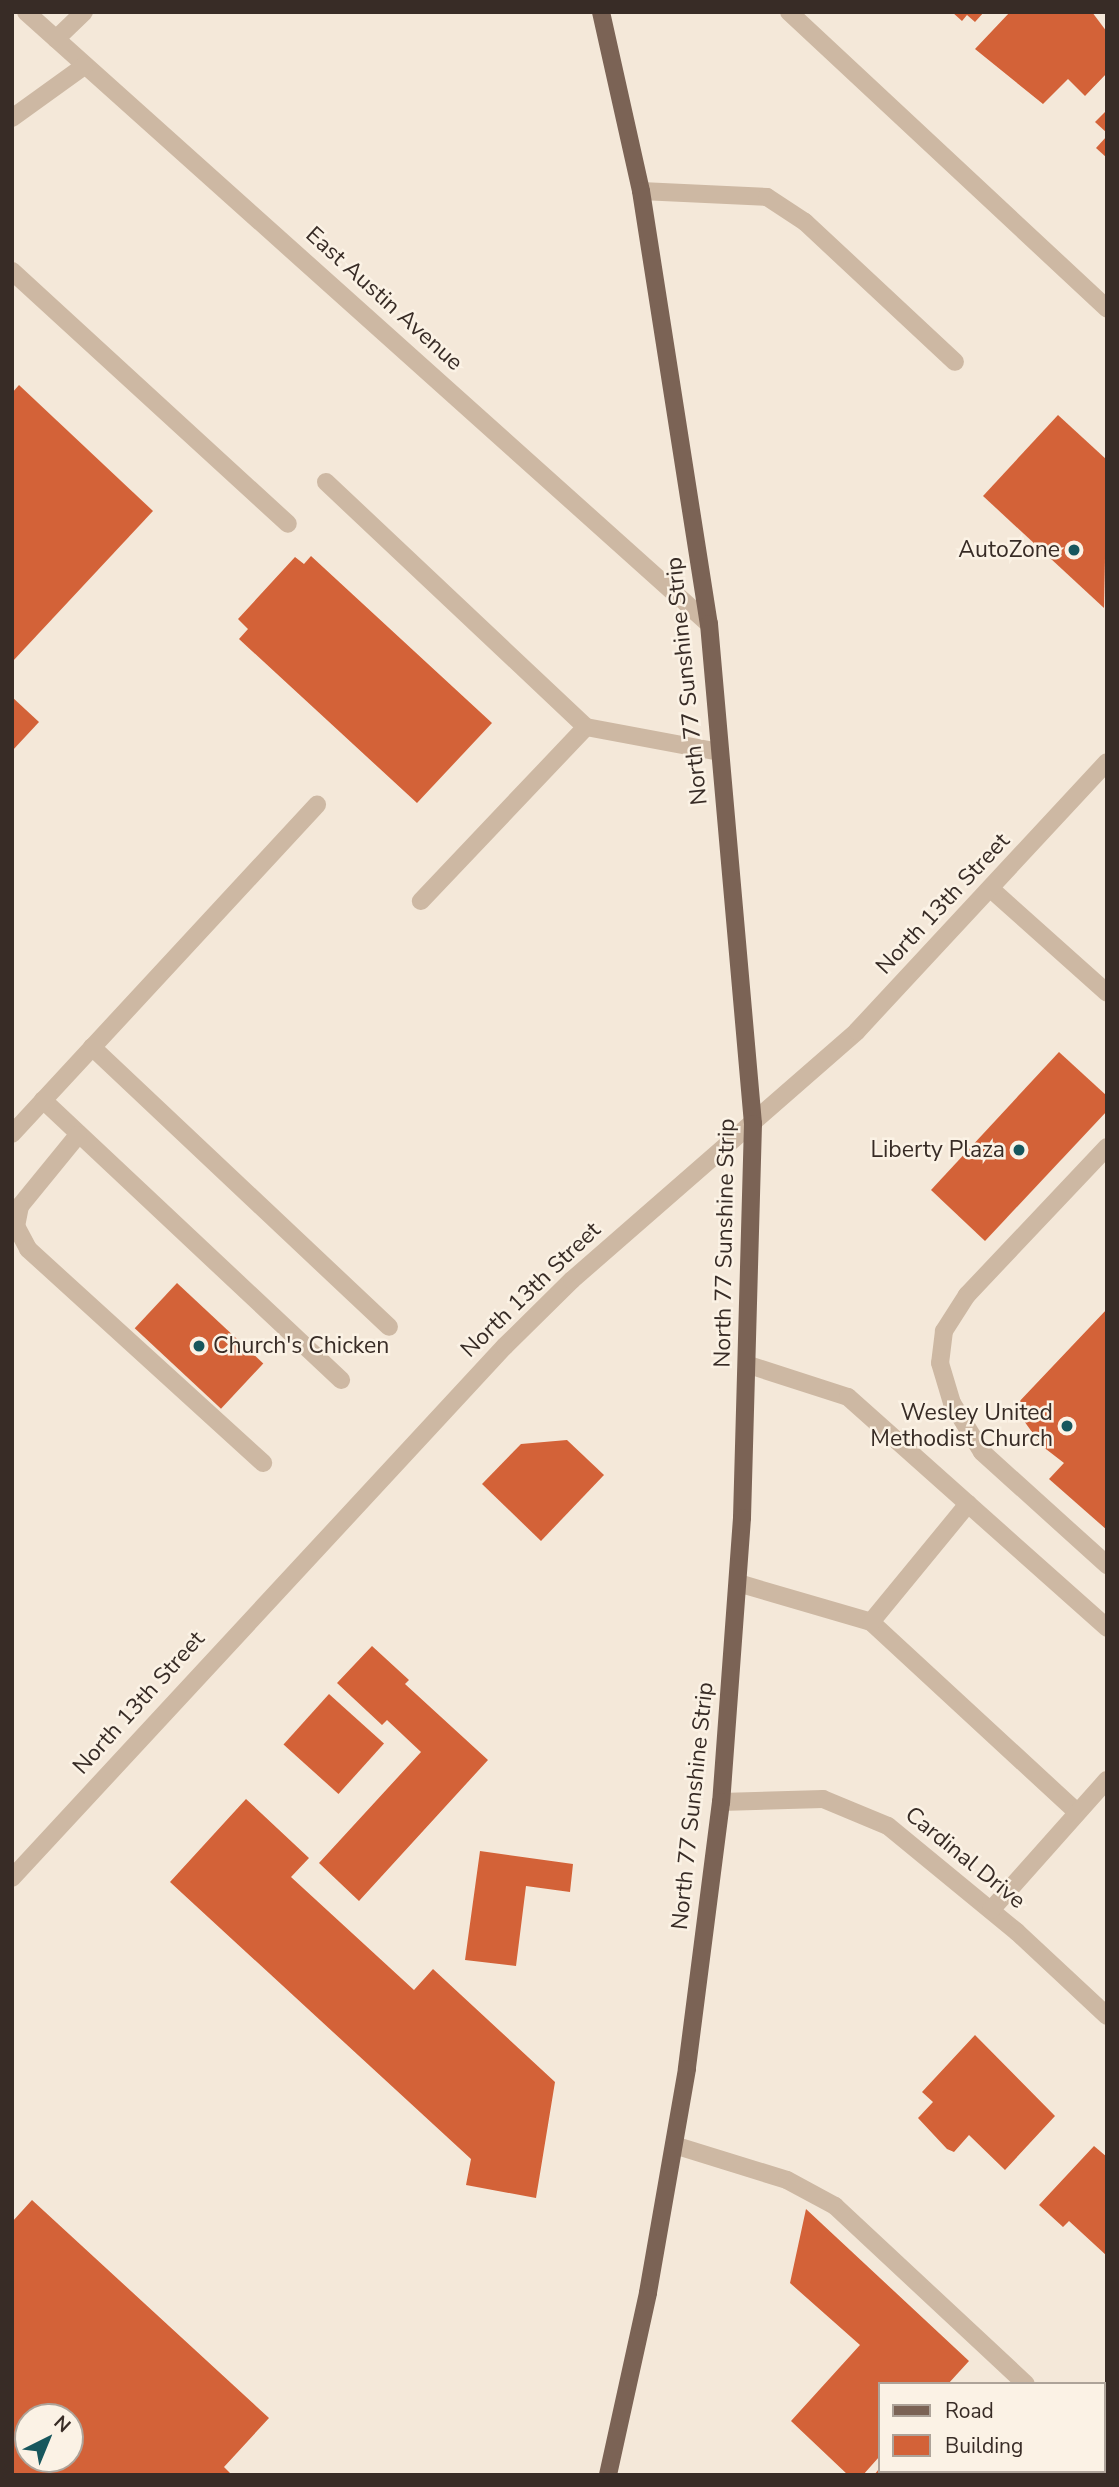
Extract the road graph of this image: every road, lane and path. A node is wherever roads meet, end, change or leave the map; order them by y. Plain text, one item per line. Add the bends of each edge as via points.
1 (26, 12) edge
2 (84, 12) edge
3 (601, 12) edge
4 (789, 12) edge
5 (56, 39) junction
6 (83, 66) junction
7 (12, 118) edge
8 (641, 191) junction
9 (12, 271) edge
10 (1107, 309) edge
11 (955, 362) dead end
12 (326, 482) dead end
13 (288, 524) dead end
14 (709, 624) junction
15 (586, 727) junction
16 (720, 752) junction
17 (1107, 762) edge
18 (317, 805) dead end
19 (992, 890) junction
20 (421, 901) dead end
21 (1107, 993) edge
22 (92, 1047) junction
23 (43, 1100) junction
24 (753, 1124) junction
25 (12, 1134) edge
26 (78, 1135) junction
27 (1107, 1147) edge
28 (389, 1327) dead end
29 (749, 1365) junction
30 (341, 1380) dead end
31 (263, 1463) dead end
32 (968, 1504) junction
33 (1107, 1565) edge
34 (738, 1583) junction
35 (871, 1622) junction
36 (1107, 1628) edge
37 (1107, 1780) edge
38 (721, 1802) junction
39 (1077, 1812) junction
40 (12, 1878) edge
41 (991, 1910) junction
42 (1107, 2016) edge
43 (674, 2145) junction
44 (1024, 2382) edge
45 (608, 2475) edge

1 - 5 street, East Austin Avenue
2 - 5 street
3 - 8 main road, North 77 Sunshine Strip
4 - 10 street
5 - 6 street, East Austin Avenue
6 - 7 street
6 - 14 street, East Austin Avenue
8 - 11 street via 767,197 805,222
8 - 14 main road, North 77 Sunshine Strip
9 - 13 street
12 - 15 street
14 - 16 main road, North 77 Sunshine Strip
15 - 16 street
15 - 20 street
16 - 24 main road, North 77 Sunshine Strip
17 - 19 street, North 13th Street
18 - 22 street
19 - 21 street
19 - 24 street, North 13th Street via 857,1031
22 - 23 street
22 - 28 street
23 - 25 street
23 - 26 street
24 - 29 main road, North 77 Sunshine Strip
24 - 40 street, North 13th Street via 581,1272 505,1346
26 - 30 street
26 - 31 street via 20,1206 16,1226 28,1249
27 - 33 street via 967,1295 944,1331 940,1363 952,1403 982,1452
29 - 32 street via 848,1397
29 - 34 main road, North 77 Sunshine Strip
32 - 35 street
32 - 36 street
34 - 35 street
34 - 38 main road, North 77 Sunshine Strip
35 - 39 street
37 - 39 street
38 - 41 street, Cardinal Drive via 823,1799 888,1826
38 - 43 main road, North 77 Sunshine Strip
39 - 41 street
41 - 42 street, Cardinal Drive
43 - 44 street via 787,2180 835,2206
43 - 45 main road, North 77 Sunshine Strip via 648,2293

